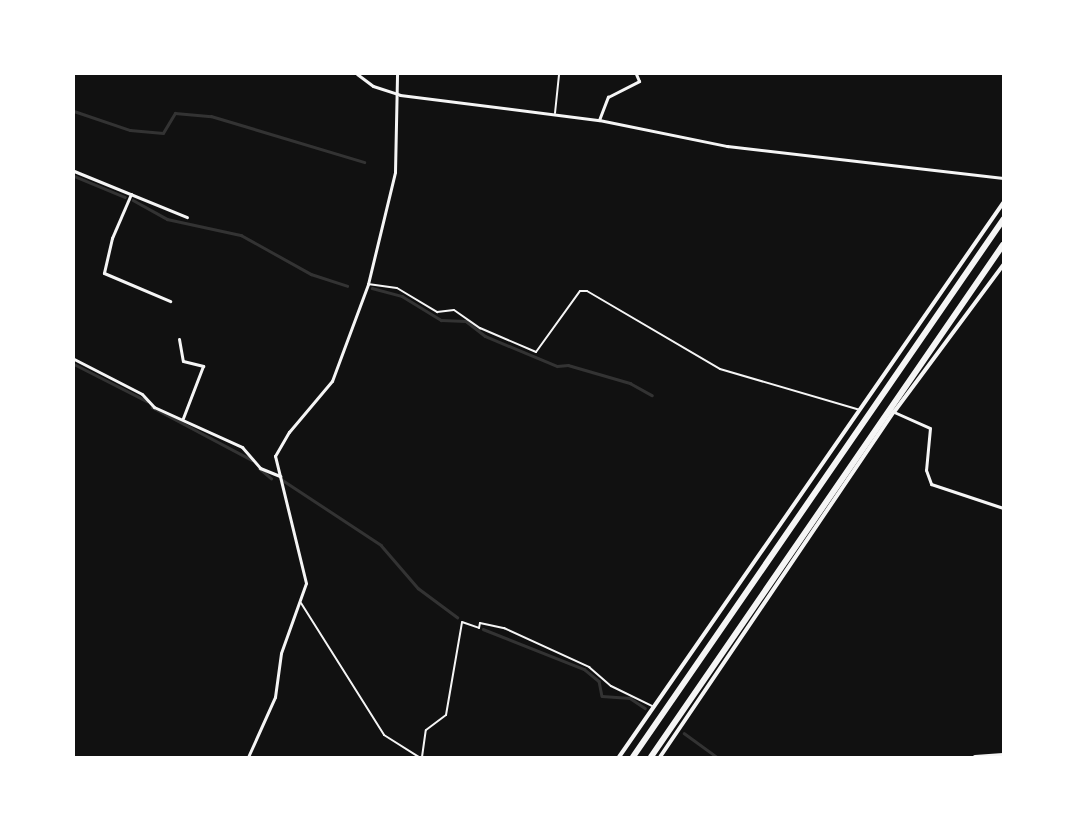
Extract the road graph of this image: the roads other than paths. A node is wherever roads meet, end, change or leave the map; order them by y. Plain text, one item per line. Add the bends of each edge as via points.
1 (357, 74) edge
2 (397, 74) edge
3 (559, 74) edge
4 (636, 74) edge
5 (400, 95) junction
6 (555, 113) junction
7 (599, 120) junction
8 (74, 171) edge
9 (1003, 178) edge
10 (131, 194) junction
11 (1003, 204) edge
12 (187, 217) dead end
13 (1003, 220) edge
14 (1003, 245) edge
15 (1003, 265) edge
16 (368, 284) junction
17 (170, 301) dead end
18 (179, 339) dead end
19 (74, 359) edge
20 (860, 410) junction
21 (894, 412) junction
22 (183, 418) junction
23 (281, 476) junction
24 (1003, 508) edge
25 (301, 603) junction
26 (652, 706) junction
27 (1003, 755) edge
28 (248, 757) edge
29 (421, 757) edge
30 (619, 757) edge
31 (633, 757) edge
32 (651, 757) edge
33 (660, 757) edge
34 (975, 757) edge

1 - 5 street via 372,86
2 - 5 street
3 - 6 lane
4 - 7 street via 639,81 608,97
5 - 6 street
5 - 16 street via 395,172
6 - 7 street
7 - 9 street via 727,146
8 - 10 street
10 - 12 street
10 - 17 street via 112,238 104,273
11 - 20 street
13 - 31 highway
14 - 32 highway
15 - 21 street
16 - 20 lane via 396,288 437,312 454,310 480,328 536,352 580,291 587,291 720,369
16 - 23 street via 332,381 288,432 274,456
18 - 22 street via 183,360 202,366
19 - 22 street via 142,394 154,407
20 - 26 street
21 - 24 street via 930,428 926,470 931,484
21 - 33 street
22 - 23 street via 242,447 260,468
23 - 25 street via 306,582
25 - 28 street via 281,653 274,697
25 - 29 lane via 384,735
26 - 29 lane via 611,686 589,667 504,628 480,624 479,628 462,622 446,715 426,730
26 - 30 street
27 - 34 street

